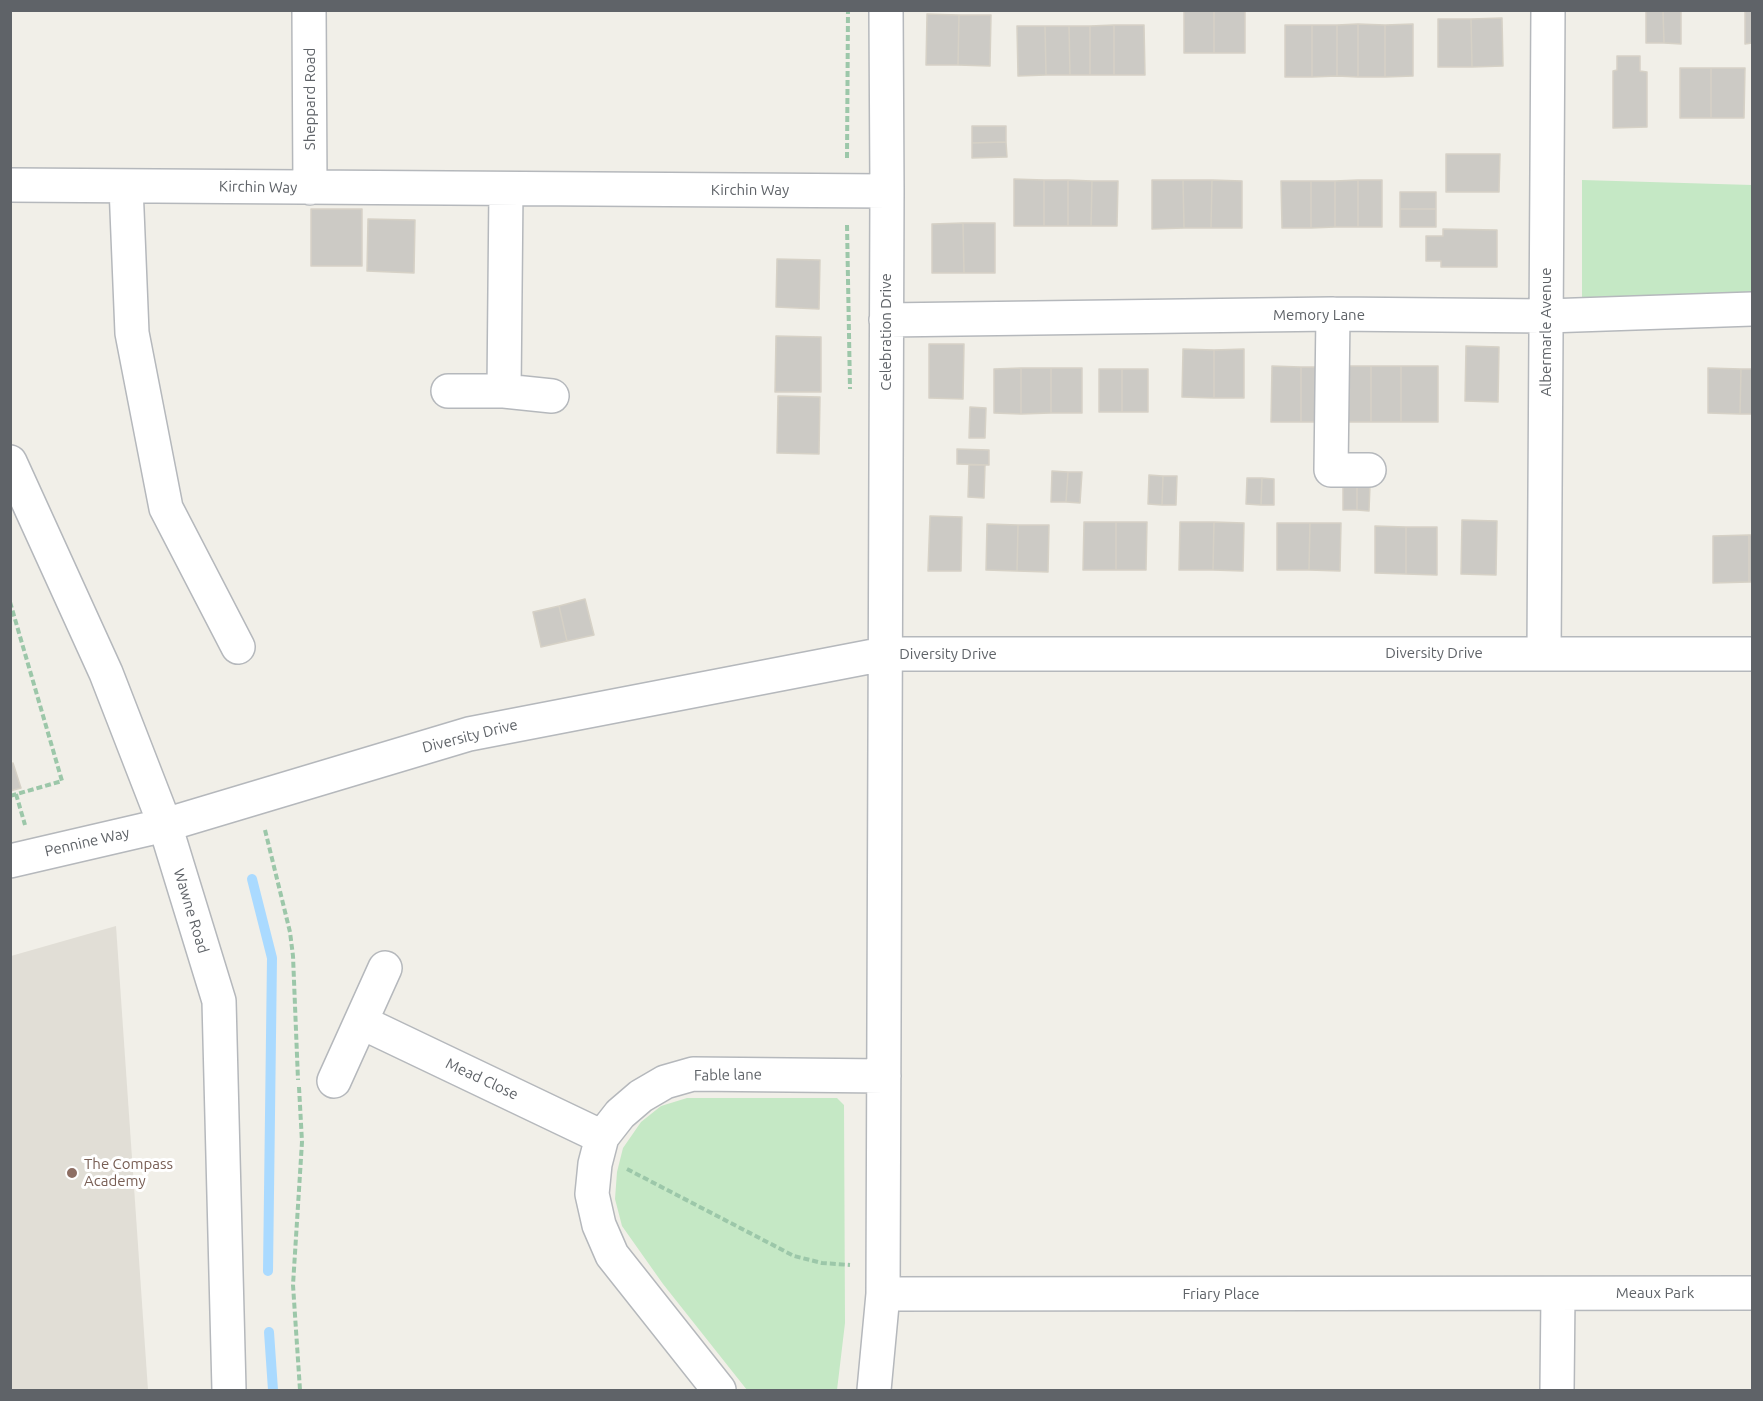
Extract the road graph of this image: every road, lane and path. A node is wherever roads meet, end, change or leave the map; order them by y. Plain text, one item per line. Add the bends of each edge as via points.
1 (309, 10) edge
2 (848, 10) edge
3 (886, 10) edge
4 (1548, 10) edge
5 (10, 185) edge
6 (126, 186) junction
7 (310, 188) junction
8 (506, 189) junction
9 (847, 191) junction
10 (887, 191) junction
11 (1752, 309) edge
12 (1333, 314) junction
13 (1546, 316) junction
14 (886, 320) junction
15 (448, 391) dead end
16 (850, 391) dead end
17 (504, 392) junction
18 (552, 396) dead end
19 (10, 462) edge
20 (1369, 470) dead end
21 (10, 602) edge
22 (238, 647) dead end
23 (1544, 653) junction
24 (884, 654) junction
25 (1752, 654) edge
26 (10, 796) edge
27 (255, 798) junction
28 (165, 825) junction
29 (10, 861) edge
30 (385, 968) dead end
31 (361, 1022) junction
32 (884, 1076) junction
33 (334, 1081) dead end
34 (602, 1140) junction
35 (883, 1280) junction
36 (1752, 1293) edge
37 (1558, 1294) junction
38 (229, 1390) edge
39 (300, 1390) edge
40 (719, 1390) edge
41 (874, 1390) edge
42 (1557, 1390) edge

1 - 7 street, Sheppard Road
2 - 9 path
3 - 10 street, Celebration Drive
4 - 13 street, Albermarle Avenue
5 - 6 street, Kirchin Way
6 - 7 street, Kirchin Way
6 - 22 street via 132,333 165,508
7 - 8 street, Kirchin Way
8 - 9 street, Kirchin Way
8 - 17 street
9 - 10 street, Kirchin Way
9 - 16 path
10 - 14 street, Celebration Drive
11 - 13 street, Memory Lane
12 - 13 street, Memory Lane
12 - 14 street, Memory Lane
12 - 20 street via 1331,470
13 - 23 street, Albermarle Avenue
14 - 24 street, Celebration Drive
15 - 17 street
17 - 18 street
19 - 28 street, Wawne Road via 106,673
21 - 26 path via 62,781
23 - 24 street, Diversity Drive
23 - 25 street, Diversity Drive
24 - 27 street, Diversity Drive via 469,734
24 - 32 street
27 - 28 street, Diversity Drive
27 - 39 path via 269,840 293,956 302,1142 293,1285
28 - 29 street, Pennine Way
28 - 38 street, Wawne Road via 219,1001
30 - 31 street
31 - 33 street
31 - 34 street, Mead Close
32 - 34 street, Fable lane via 693,1074 665,1082 641,1096 620,1114
32 - 35 street
34 - 35 path via 619,1165 794,1256
34 - 40 street, Fable lane via 592,1194 599,1225 612,1255
35 - 37 street, Friary Place
35 - 41 street
36 - 37 street, Meaux Park
37 - 42 street

